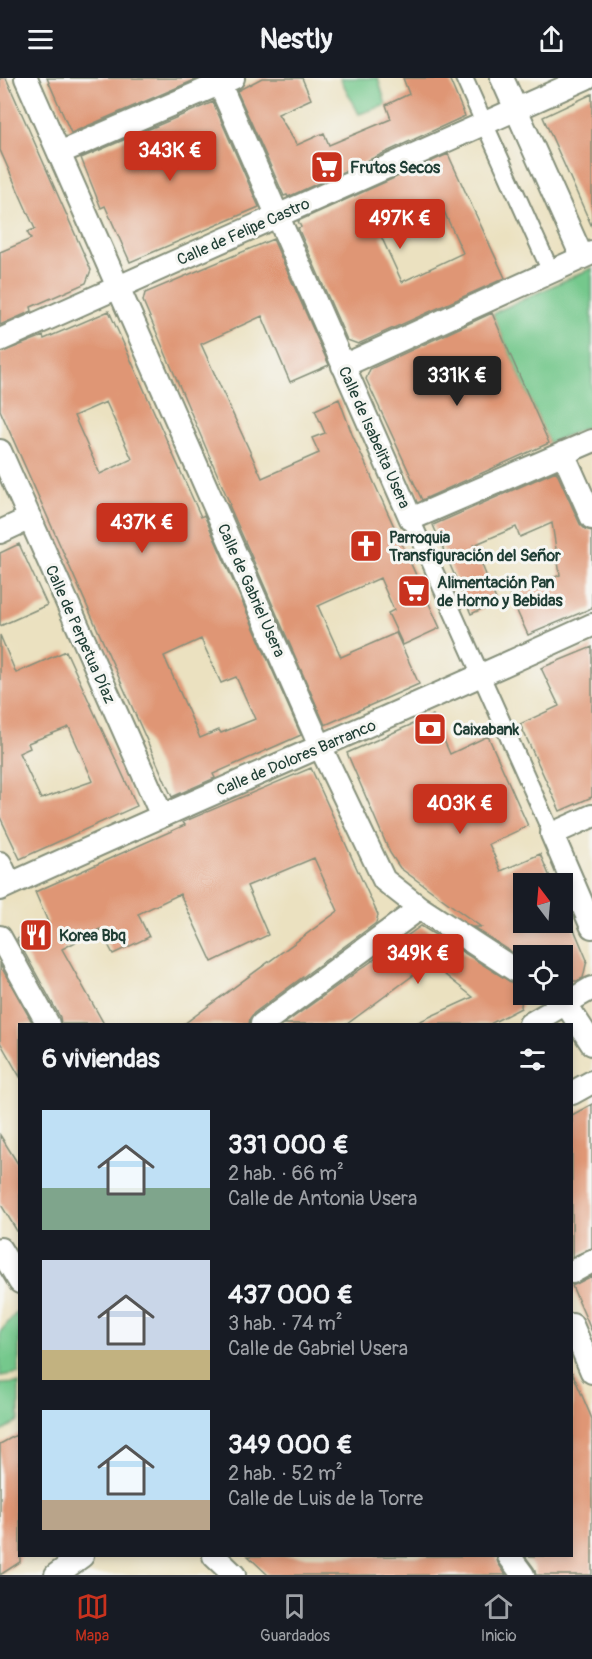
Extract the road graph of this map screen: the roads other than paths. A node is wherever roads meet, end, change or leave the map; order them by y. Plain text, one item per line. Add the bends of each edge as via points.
1 (26, 78) edge
2 (464, 78) edge
3 (502, 78) edge
4 (585, 78) edge
5 (223, 80) edge
6 (516, 110) junction
7 (484, 123) junction
8 (59, 153) junction
9 (277, 216) junction
10 (587, 255) edge
11 (551, 272) junction
12 (119, 286) junction
13 (0, 340) edge
14 (343, 366) junction
15 (592, 441) edge
16 (0, 451) edge
17 (563, 453) junction
18 (30, 518) junction
19 (592, 518) edge
20 (411, 519) junction
21 (0, 532) edge
22 (592, 625) edge
23 (481, 676) junction
24 (320, 746) junction
25 (162, 816) junction
26 (592, 816) edge
27 (552, 834) junction
28 (0, 863) edge
29 (5, 887) edge
30 (420, 908) junction
31 (592, 927) edge
32 (0, 937) edge
33 (513, 969) edge
34 (592, 988) edge
35 (573, 994) edge
36 (552, 1005) edge
37 (563, 1005) edge
38 (47, 1023) edge
39 (263, 1023) edge
40 (531, 1023) edge
41 (592, 1044) edge
42 (592, 1082) edge
43 (573, 1092) edge
44 (0, 1249) edge
45 (592, 1261) edge
46 (573, 1271) edge
47 (18, 1279) edge
48 (573, 1327) edge
49 (592, 1372) edge
50 (81, 1557) edge
51 (215, 1557) edge
52 (510, 1557) edge
53 (56, 1575) edge
54 (234, 1575) edge
55 (523, 1575) edge

1 - 8 street, Calle de Gabriel Usera
2 - 7 street
3 - 6 street
4 - 6 street, Calle de Felipe Castro
5 - 8 street
5 - 9 street, Calle de Isabelita Usera
6 - 7 street, Calle de Felipe Castro
6 - 10 street
7 - 9 street, Calle de Felipe Castro
7 - 11 street
8 - 12 street, Calle de Gabriel Usera
9 - 12 street, Calle de Felipe Castro
9 - 14 street, Calle de Isabelita Usera
10 - 11 street
11 - 14 street
12 - 13 street, Calle de Felipe Castro
12 - 24 street, Calle de Gabriel Usera
14 - 20 street, Calle de Isabelita Usera
15 - 17 street
16 - 18 street, Calle de Perpetua Díaz
17 - 19 street
17 - 20 street
18 - 21 street
18 - 25 street, Calle de Perpetua Díaz
20 - 23 street, Calle de Isabelita Usera
22 - 23 street, Calle de Dolores Barranco
23 - 24 street, Calle de Dolores Barranco
23 - 27 street, Calle de Isabelita Usera
24 - 25 street, Calle de Dolores Barranco
24 - 30 street, Calle de Gabriel Usera via 384,880
25 - 29 street, Calle de Dolores Barranco
26 - 27 street
27 - 31 street, Calle de Isabelita Usera
28 - 29 street
30 - 33 street, Calle de Gabriel Usera
30 - 39 street
32 - 38 street
34 - 35 street
36 - 40 street
37 - 41 street
42 - 43 street
44 - 47 street
45 - 46 street
48 - 49 street
50 - 53 street
51 - 54 street
52 - 55 street

